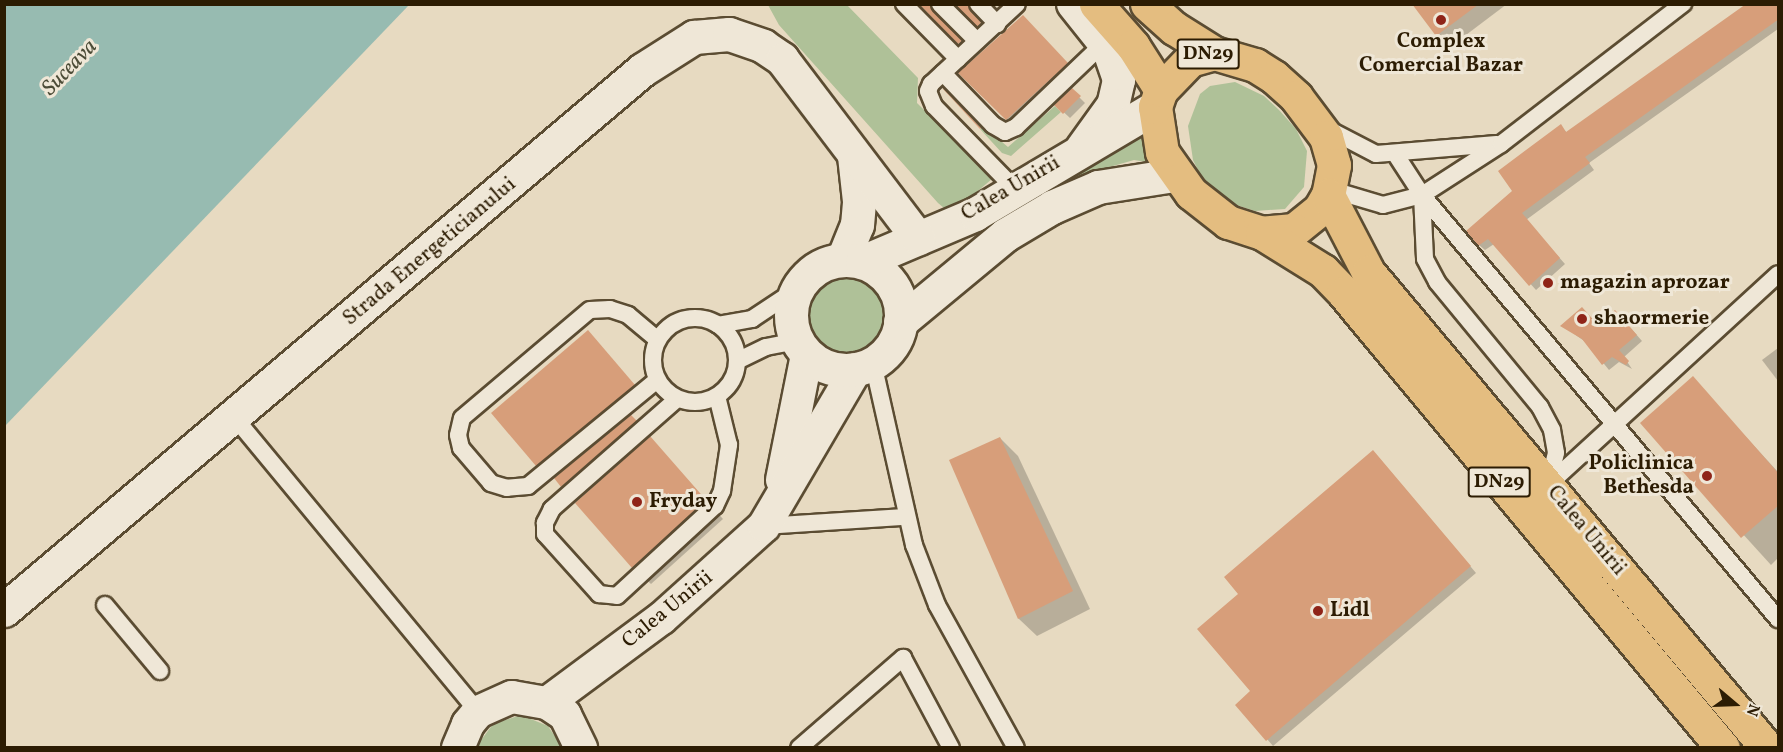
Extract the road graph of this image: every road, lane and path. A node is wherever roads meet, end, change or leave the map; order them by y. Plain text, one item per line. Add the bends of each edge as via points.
1 (904, 4) edge
2 (940, 4) edge
3 (978, 4) edge
4 (1073, 4) edge
5 (1096, 4) edge
6 (1147, 4) edge
7 (1683, 4) edge
8 (1015, 5) edge
9 (997, 24) junction
10 (977, 41) junction
11 (1104, 43) junction
12 (1214, 53) junction
13 (958, 59) junction
14 (943, 73) junction
15 (1158, 98) junction
16 (1320, 124) junction
17 (1501, 144) junction
18 (1082, 148) junction
19 (1396, 155) junction
20 (854, 156) junction
21 (1174, 175) junction
22 (1015, 189) junction
23 (1329, 192) junction
24 (1422, 195) junction
25 (1262, 233) junction
26 (918, 238) junction
27 (853, 260) junction
28 (1779, 274) edge
29 (797, 289) junction
30 (900, 322) junction
31 (718, 325) junction
32 (657, 339) junction
33 (802, 348) junction
34 (737, 361) junction
35 (864, 366) junction
36 (657, 380) junction
37 (717, 396) junction
38 (677, 399) junction
39 (235, 418) junction
40 (1615, 424) junction
41 (1548, 485) junction
42 (770, 515) junction
43 (905, 517) junction
44 (105, 605) dead end
45 (4, 610) edge
46 (1779, 619) edge
47 (160, 671) dead end
48 (548, 703) junction
49 (478, 712) junction
50 (458, 747) edge
51 (581, 747) edge
52 (799, 747) edge
53 (951, 747) edge
54 (1016, 747) edge
55 (1723, 747) edge
56 (1767, 747) edge

1 - 13 lane
2 - 10 lane
3 - 9 lane
4 - 11 street
5 - 15 main road, DN29 via 1133,46
6 - 12 main road, DN29 via 1174,28
7 - 17 lane
8 - 9 lane
9 - 10 lane
10 - 13 lane
11 - 14 lane via 1016,127 1005,132 997,129
11 - 18 street via 1115,60 1118,91 1113,105
12 - 15 main road, DN29 via 1190,60
12 - 16 main road, DN29 via 1255,64 1274,77
13 - 14 lane
14 - 22 lane via 928,91 934,106
15 - 18 street, Calea Unirii
15 - 21 main road, DN29 via 1162,152
16 - 19 lane via 1355,146 1376,154
16 - 23 main road, DN29 via 1334,165
17 - 19 lane
17 - 24 lane
18 - 22 street, Calea Unirii
19 - 24 lane
20 - 26 street, Strada Energeticianului
20 - 27 street via 858,209
20 - 39 street, Strada Energeticianului via 782,59 763,46 729,34 694,37 642,70
21 - 25 main road, DN29 via 1228,222
21 - 30 street, Calea Unirii via 1098,187 1052,207 1005,235
22 - 26 street, Calea Unirii via 975,214
23 - 24 lane via 1383,205
23 - 25 main road, DN29 via 1308,222 1280,234
23 - 41 main road, Calea Unirii / DN29 via 1368,272
24 - 40 lane
24 - 41 lane via 1425,259 1437,282 1540,407 1552,430 1556,453
25 - 55 main road, Calea Unirii / DN29 via 1323,271 1344,293
26 - 27 street, Calea Unirii
27 - 29 street via 825,263 808,274
27 - 30 street via 876,268 896,292
28 - 40 lane
29 - 31 lane via 752,319
29 - 33 street via 791,315
30 - 35 street via 891,345
31 - 32 lane via 692,318 678,321
31 - 34 lane via 729,335
32 - 36 lane via 652,366
32 - 36 lane via 628,315 610,309 590,310 462,418 458,435 461,448 491,483 507,488 528,486
33 - 34 lane via 766,347
33 - 35 street via 839,370
33 - 42 street
34 - 37 lane via 728,387
35 - 42 street, Calea Unirii
35 - 43 lane
36 - 38 lane
37 - 38 lane via 690,403
37 - 38 lane via 729,446 722,491 715,506 617,596 599,594 545,534 545,523 552,509
39 - 45 street, Strada Energeticianului
39 - 49 lane
40 - 41 lane
40 - 46 lane
41 - 56 main road, Calea Unirii / DN29
42 - 43 lane
42 - 48 street, Calea Unirii via 662,618
43 - 54 lane via 937,605
44 - 47 lane
48 - 49 street via 512,697
48 - 51 street via 565,715
49 - 50 street
52 - 53 lane via 903,658

